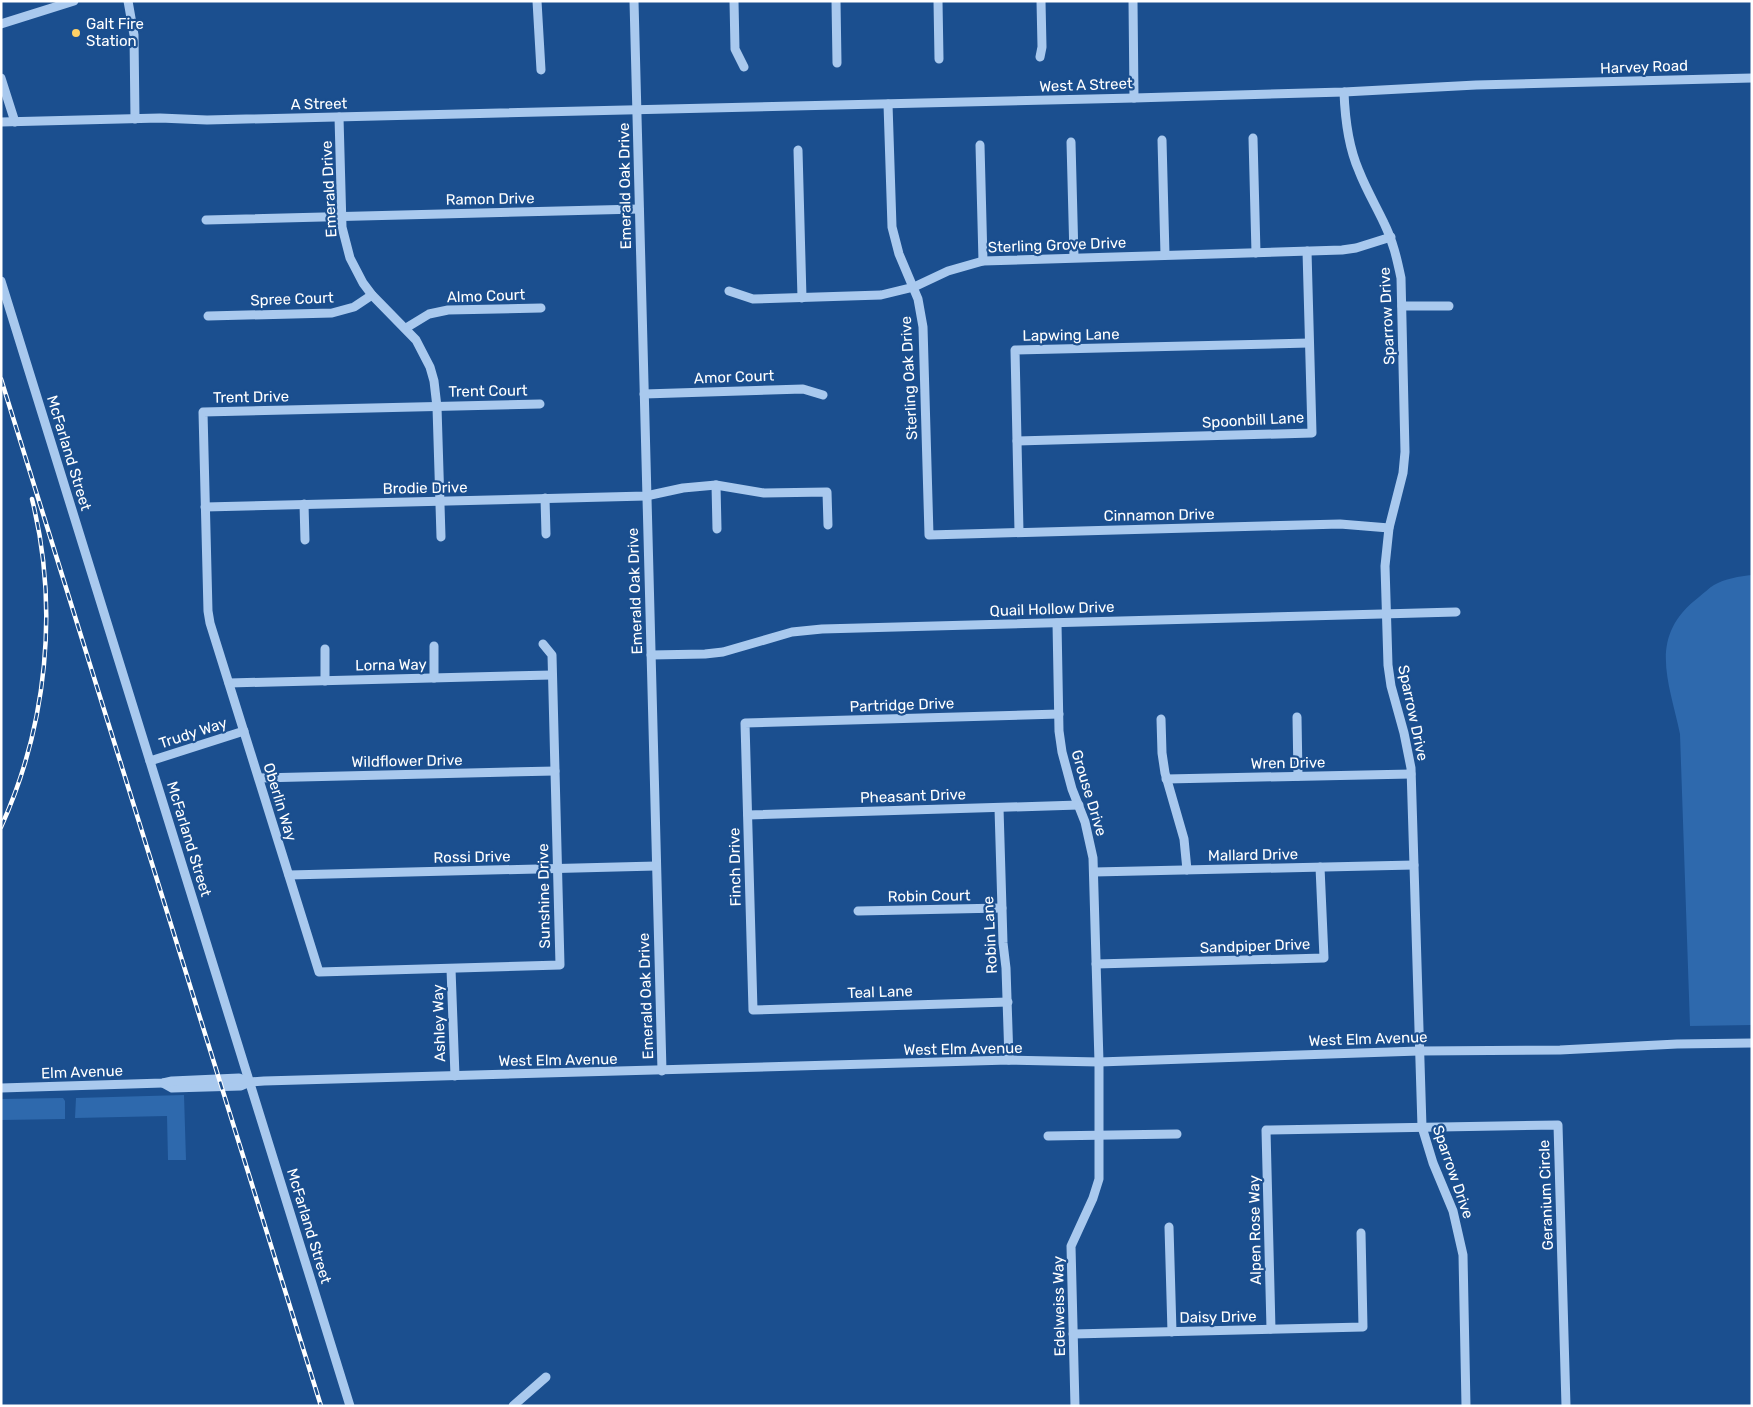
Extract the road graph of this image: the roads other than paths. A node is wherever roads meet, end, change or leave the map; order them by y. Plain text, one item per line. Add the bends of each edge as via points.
1 (74, 1) edge
2 (128, 1) edge
3 (537, 1) edge
4 (634, 1) edge
5 (734, 1) edge
6 (836, 1) edge
7 (938, 1) edge
8 (1040, 1) edge
9 (1133, 1) edge
10 (1, 24) edge
11 (1040, 57) dead end
12 (939, 60) dead end
13 (837, 63) dead end
14 (744, 67) dead end
15 (541, 70) dead end
16 (1, 78) edge
17 (1752, 78) edge
18 (1537, 84) joint
19 (1344, 92) junction
20 (1134, 98) junction
21 (888, 104) junction
22 (637, 110) junction
23 (339, 117) junction
24 (135, 119) junction
25 (1, 122) edge
26 (15, 122) junction
27 (1253, 138) dead end
28 (1162, 140) dead end
29 (1071, 142) dead end
30 (980, 145) dead end
31 (798, 150) dead end
32 (639, 209) junction
33 (341, 216) junction
34 (206, 220) dead end
35 (1390, 237) junction
36 (1307, 252) junction
37 (1256, 253) junction
38 (1165, 255) junction
39 (1074, 257) junction
40 (983, 260) junction
41 (1, 281) edge
42 (914, 287) junction
43 (729, 291) dead end
44 (372, 295) junction
45 (802, 298) junction
46 (1402, 306) junction
47 (1450, 306) dead end
48 (541, 308) dead end
49 (208, 316) dead end
50 (406, 328) junction
51 (1309, 343) junction
52 (644, 394) junction
53 (823, 395) dead end
54 (540, 404) dead end
55 (437, 406) junction
56 (1017, 441) junction
57 (716, 485) junction
58 (646, 496) junction
59 (545, 498) junction
60 (440, 501) junction
61 (304, 504) junction
62 (205, 507) junction
63 (828, 525) dead end
64 (1389, 528) junction
65 (716, 529) dead end
66 (1019, 532) junction
67 (546, 534) dead end
68 (929, 535) joint
69 (441, 537) dead end
70 (305, 540) dead end
71 (1456, 612) dead end
72 (1387, 614) junction
73 (1057, 623) junction
74 (215, 639) joint
75 (543, 644) dead end
76 (434, 646) dead end
77 (324, 649) dead end
78 (651, 654) junction
79 (552, 675) junction
80 (434, 678) junction
81 (325, 681) junction
82 (229, 683) junction
83 (1059, 714) junction
84 (1297, 717) dead end
85 (1161, 719) dead end
86 (745, 723) joint
87 (244, 731) junction
88 (150, 761) junction
89 (555, 771) junction
90 (1411, 774) junction
91 (1298, 776) junction
92 (259, 778) junction
93 (1166, 779) junction
94 (1079, 805) junction
95 (999, 808) junction
96 (748, 815) junction
97 (1414, 865) junction
98 (656, 866) junction
99 (1320, 867) junction
100 (557, 868) junction
101 (1187, 870) junction
102 (1094, 872) junction
103 (289, 875) junction
104 (1002, 908) junction
105 (858, 911) dead end
106 (1096, 964) junction
107 (451, 969) junction
108 (319, 972) joint
109 (1008, 1002) junction
110 (753, 1010) joint
111 (1752, 1043) edge
112 (1419, 1051) junction
113 (1009, 1060) junction
114 (1099, 1062) junction
115 (662, 1071) junction
116 (455, 1076) junction
117 (250, 1082) junction
118 (220, 1083) joint
119 (1, 1088) edge
120 (1422, 1127) junction
121 (1266, 1130) joint
122 (1177, 1134) dead end
123 (1048, 1136) dead end
124 (1099, 1136) junction
125 (1169, 1227) dead end
126 (1361, 1232) dead end
127 (1271, 1329) junction
128 (1172, 1332) junction
129 (1073, 1334) junction
130 (546, 1377) dead end
131 (350, 1406) edge
132 (513, 1406) edge
133 (1075, 1406) edge
134 (1466, 1406) edge
135 (1566, 1406) edge

1 - 10 street
2 - 24 street via 134,35
3 - 15 street
4 - 22 street, Emerald Oak Drive
5 - 14 street via 736,49
6 - 13 street
7 - 12 street
8 - 11 street
9 - 20 street
16 - 26 street
17 - 18 street, Harvey Road
18 - 19 street, West A Street
19 - 20 street, West A Street
19 - 35 street, Sparrow Drive via 1352,153
20 - 21 street, West A Street
21 - 22 street, West A Street
21 - 42 street, Sterling Oak Drive via 892,227 899,254
22 - 23 street, A Street
22 - 32 street, Emerald Oak Drive
23 - 24 street, A Street
23 - 33 street, Emerald Drive
24 - 26 street, A Street
25 - 26 street, A Street
27 - 37 street
28 - 38 street
29 - 39 street
30 - 40 street
31 - 45 street
32 - 33 street, Ramon Drive
32 - 52 street, Emerald Oak Drive
33 - 34 street, Ramon Drive
33 - 44 street, Emerald Drive via 350,258
35 - 36 street, Sterling Grove Drive via 1356,248
35 - 46 street, Sparrow Drive via 1401,278
36 - 37 street, Sterling Grove Drive
36 - 51 street, Spoonbill Lane
37 - 38 street, Sterling Grove Drive
38 - 39 street, Sterling Grove Drive
39 - 40 street, Sterling Grove Drive
40 - 42 street, Sterling Grove Drive via 948,271
41 - 88 street, McFarland Street
42 - 45 street, Sterling Grove Drive via 881,295
42 - 68 street, Sterling Oak Drive via 923,327
43 - 45 street, Sterling Grove Drive via 753,299
44 - 49 street, Spree Court via 354,306 332,313
44 - 50 street, Emerald Drive
46 - 47 street
46 - 64 street, Sparrow Drive via 1406,452
48 - 50 street, Almo Court via 448,310 429,314
50 - 55 street, Emerald Drive via 430,367
51 - 56 street, Lapwing Lane via 1015,350
51 - 56 street, Spoonbill Lane via 1312,433
52 - 53 street, Amor Court via 803,389
52 - 58 street, Emerald Oak Drive
54 - 55 street, Trent Court
55 - 60 street, Emerald Drive
55 - 62 street, Trent Drive via 203,412
56 - 66 street, Lapwing Lane
57 - 58 street, Brodie Drive
57 - 63 street, Brodie Drive via 764,493 827,492
57 - 65 street
58 - 59 street, Brodie Drive
58 - 78 street, Emerald Oak Drive
59 - 60 street, Brodie Drive
59 - 67 street
60 - 61 street, Brodie Drive
60 - 69 street, Emerald Drive
61 - 62 street, Brodie Drive
61 - 70 street
62 - 74 street, Trent Drive via 208,611
64 - 66 street, Cinnamon Drive via 1340,524
64 - 72 street, Sparrow Drive
66 - 68 street, Cinnamon Drive
71 - 72 street, Quail Hollow Drive
72 - 73 street, Quail Hollow Drive
72 - 90 street, Sparrow Drive via 1391,686 1406,740
73 - 78 street, Quail Hollow Drive via 808,630 723,652
73 - 83 street, Grouse Drive
74 - 82 street, Oberlin Way
75 - 79 street, Sunshine Drive via 552,655
76 - 80 street
77 - 81 street
78 - 98 street, Emerald Oak Drive
79 - 80 street, Lorna Way
79 - 89 street, Sunshine Drive
80 - 81 street, Lorna Way
81 - 82 street, Lorna Way
82 - 87 street, Oberlin Way
83 - 86 street, Partridge Drive
83 - 94 street, Grouse Drive via 1062,752
84 - 91 street
85 - 93 street
86 - 96 street, Finch Drive
87 - 88 street, Trudy Way
87 - 92 street, Oberlin Way
88 - 117 street, McFarland Street
89 - 92 street, Wildflower Drive
89 - 100 street, Sunshine Drive
90 - 91 street, Wren Drive
90 - 97 street, Sparrow Drive
91 - 93 street, Wren Drive
92 - 103 street, Oberlin Way
93 - 101 street via 1184,839
94 - 95 street, Pheasant Drive
94 - 102 street, Grouse Drive via 1090,842
95 - 96 street, Pheasant Drive
95 - 104 street, Robin Lane
96 - 110 street, Finch Drive
97 - 99 street, Mallard Drive
97 - 112 street, Sparrow Drive
98 - 100 street, Rossi Drive
98 - 115 street, Emerald Oak Drive
99 - 101 street, Mallard Drive
99 - 106 street, Sandpiper Drive via 1324,958
100 - 103 street, Rossi Drive
100 - 107 street, Sunshine Drive via 560,965
101 - 102 street, Mallard Drive
102 - 106 street, Grouse Drive
103 - 108 street, Oberlin Way
104 - 105 street, Robin Court
104 - 109 street, Robin Lane
106 - 114 street, Grouse Drive
107 - 108 street, Sunshine Drive
107 - 116 street, Ashley Way
109 - 110 street, Teal Lane
109 - 113 street, Robin Lane
111 - 112 street, West Elm Avenue
112 - 114 street, West Elm Avenue
112 - 120 street, Sparrow Drive
113 - 114 street, West Elm Avenue
113 - 115 street, West Elm Avenue
114 - 124 street, Edelweiss Way
115 - 116 street, West Elm Avenue
116 - 117 street, West Elm Avenue
117 - 118 street, West Elm Avenue via 239,1078
117 - 131 street, McFarland Street
118 - 119 street, Elm Avenue via 172,1081 163,1084
120 - 121 street, Geranium Circle
120 - 134 street, Sparrow Drive via 1453,1210 1463,1255
120 - 135 street, Geranium Circle via 1558,1125
121 - 127 street, Alpen Rose Way
122 - 124 street
123 - 124 street
124 - 129 street, Edelweiss Way via 1099,1179 1071,1246
125 - 128 street
126 - 127 street, Daisy Drive via 1363,1327
127 - 128 street, Daisy Drive
128 - 129 street, Daisy Drive
129 - 133 street, Edelweiss Way
130 - 132 street

